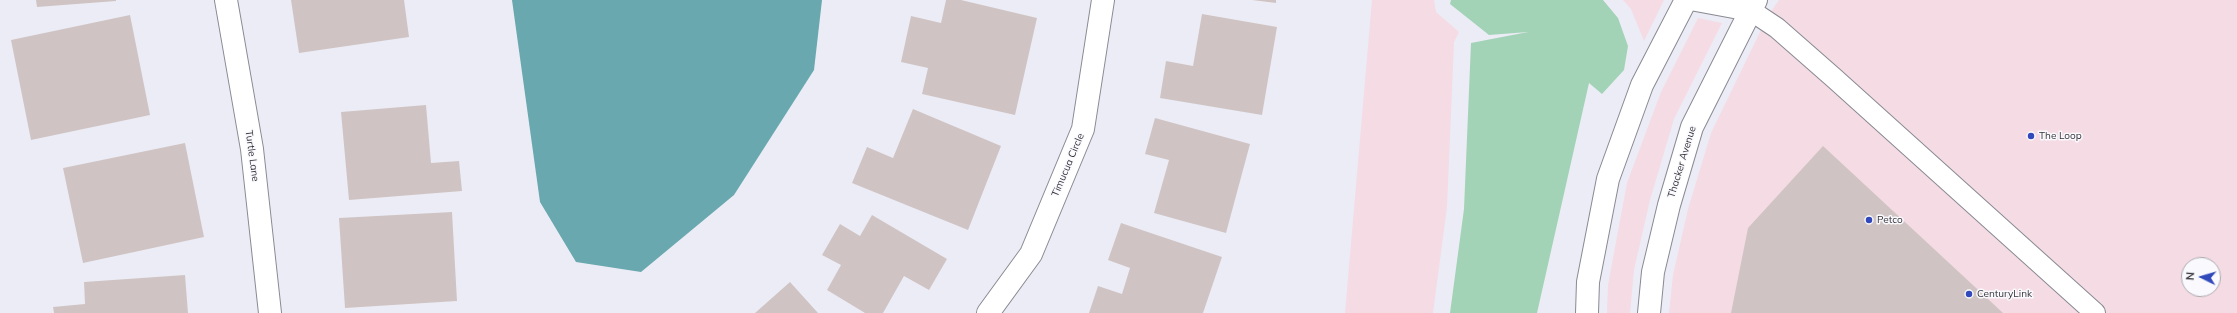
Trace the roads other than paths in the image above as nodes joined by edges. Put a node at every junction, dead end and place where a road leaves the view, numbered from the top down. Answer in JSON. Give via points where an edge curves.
{"nodes":[{"id":1,"x":226,"y":0,"type":"edge"},
{"id":2,"x":1103,"y":0,"type":"edge"},
{"id":3,"x":1686,"y":0,"type":"edge"},
{"id":4,"x":1696,"y":0,"type":"edge"},
{"id":5,"x":1753,"y":5,"type":"edge"},
{"id":6,"x":270,"y":313,"type":"edge"},
{"id":7,"x":988,"y":313,"type":"edge"},
{"id":8,"x":1587,"y":313,"type":"edge"},
{"id":9,"x":1649,"y":313,"type":"edge"},
{"id":10,"x":2095,"y":313,"type":"edge"}],
"edges":[{"from":1,"to":6,"type":"street","name":"Turtle Lane","via":[[252,149]]},
{"from":2,"to":7,"type":"street","name":"Timucua Circle","via":[[1083,129],[1031,254]]},
{"from":3,"to":8,"type":"street","via":[[1642,85],[1608,178],[1588,282]]},
{"from":4,"to":5,"type":"street"},
{"from":5,"to":9,"type":"street","name":"Thacker Avenue","via":[[1692,127],[1665,220],[1653,272]]},
{"from":5,"to":10,"type":"lane"}]}
